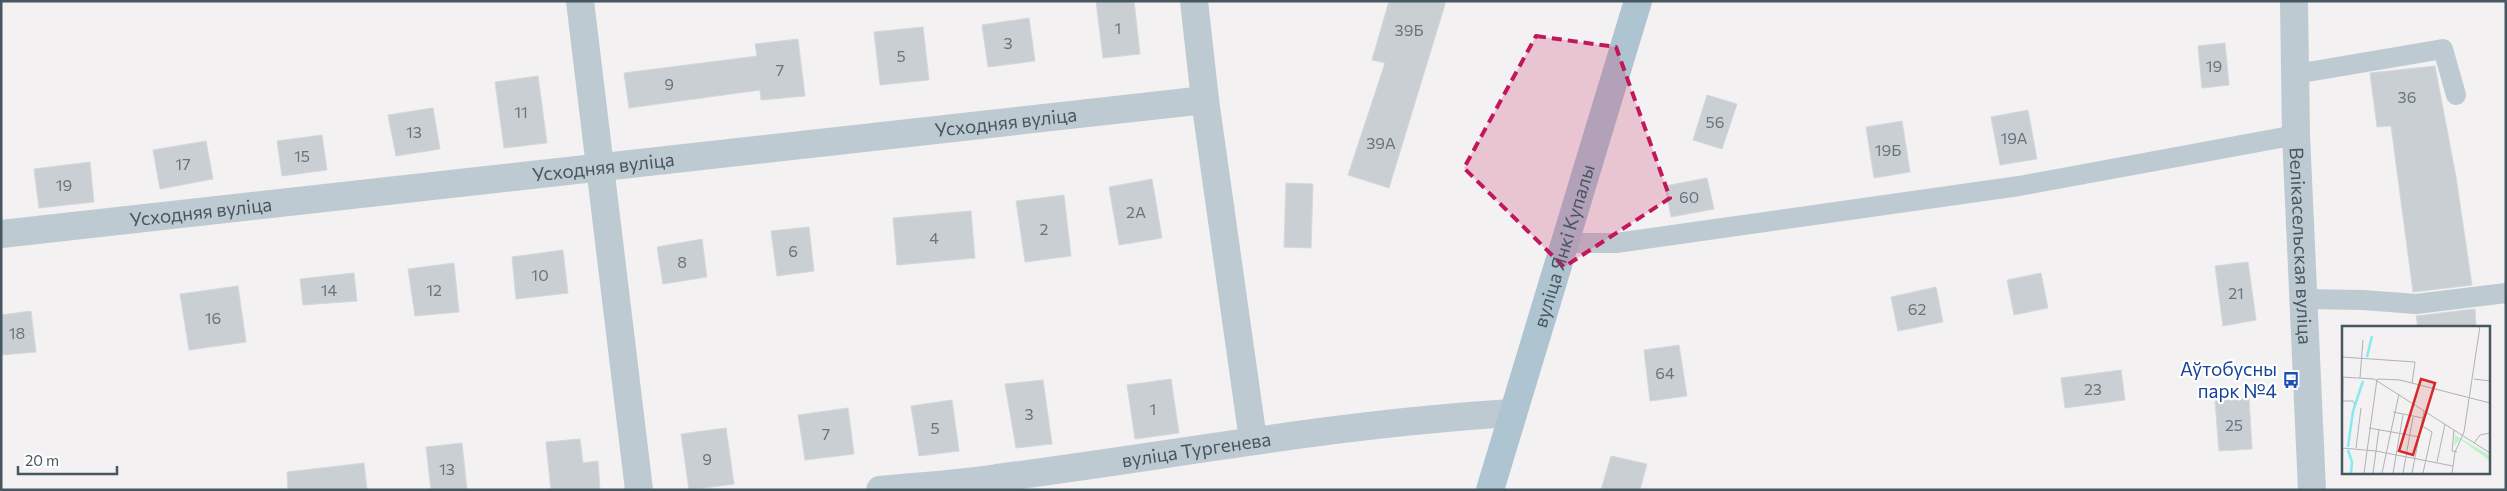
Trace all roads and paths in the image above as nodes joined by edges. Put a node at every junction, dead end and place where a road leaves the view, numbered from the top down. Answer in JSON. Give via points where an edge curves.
{"nodes":[{"id":1,"x":580,"y":1,"type":"edge"},
{"id":2,"x":1194,"y":1,"type":"edge"},
{"id":3,"x":1638,"y":1,"type":"edge"},
{"id":4,"x":2294,"y":1,"type":"edge"},
{"id":5,"x":2296,"y":74,"type":"junction"},
{"id":6,"x":2456,"y":95,"type":"dead end"},
{"id":7,"x":1205,"y":100,"type":"junction"},
{"id":8,"x":2296,"y":135,"type":"junction"},
{"id":9,"x":601,"y":167,"type":"junction"},
{"id":10,"x":1,"y":234,"type":"edge"},
{"id":11,"x":1564,"y":243,"type":"junction"},
{"id":12,"x":2506,"y":293,"type":"edge"},
{"id":13,"x":2303,"y":299,"type":"junction"},
{"id":14,"x":1513,"y":413,"type":"junction"},
{"id":15,"x":1253,"y":440,"type":"junction"},
{"id":16,"x":994,"y":484,"type":"edge"},
{"id":17,"x":639,"y":490,"type":"edge"},
{"id":18,"x":880,"y":490,"type":"edge"},
{"id":19,"x":1490,"y":490,"type":"edge"},
{"id":20,"x":2312,"y":490,"type":"edge"}],
"edges":[{"from":1,"to":9,"type":"street"},
{"from":2,"to":7,"type":"street"},
{"from":3,"to":11,"type":"main road","name":"вуліца Янкі Купалы"},
{"from":4,"to":5,"type":"street","name":"Велікасельская вуліца"},
{"from":5,"to":6,"type":"lane","via":[[2443,49]]},
{"from":5,"to":8,"type":"street","name":"Велікасельская вуліца"},
{"from":7,"to":9,"type":"street","name":"Усходняя вуліца"},
{"from":7,"to":15,"type":"street"},
{"from":8,"to":11,"type":"lane","via":[[2019,186],[1616,243]]},
{"from":8,"to":13,"type":"street","name":"Велікасельская вуліца"},
{"from":9,"to":10,"type":"street","name":"Усходняя вуліца"},
{"from":9,"to":17,"type":"street"},
{"from":11,"to":14,"type":"main road","name":"вуліца Янкі Купалы"},
{"from":12,"to":13,"type":"lane","via":[[2416,304]]},
{"from":13,"to":20,"type":"street","name":"Велікасельская вуліца"},
{"from":14,"to":15,"type":"street","name":"вуліца Тургенева","via":[[1452,416]]},
{"from":14,"to":19,"type":"main road","name":"вуліца Янкі Купалы"},
{"from":15,"to":16,"type":"street","name":"вуліца Тургенева"},
{"from":16,"to":18,"type":"street","name":"вуліца Тургенева"}]}
